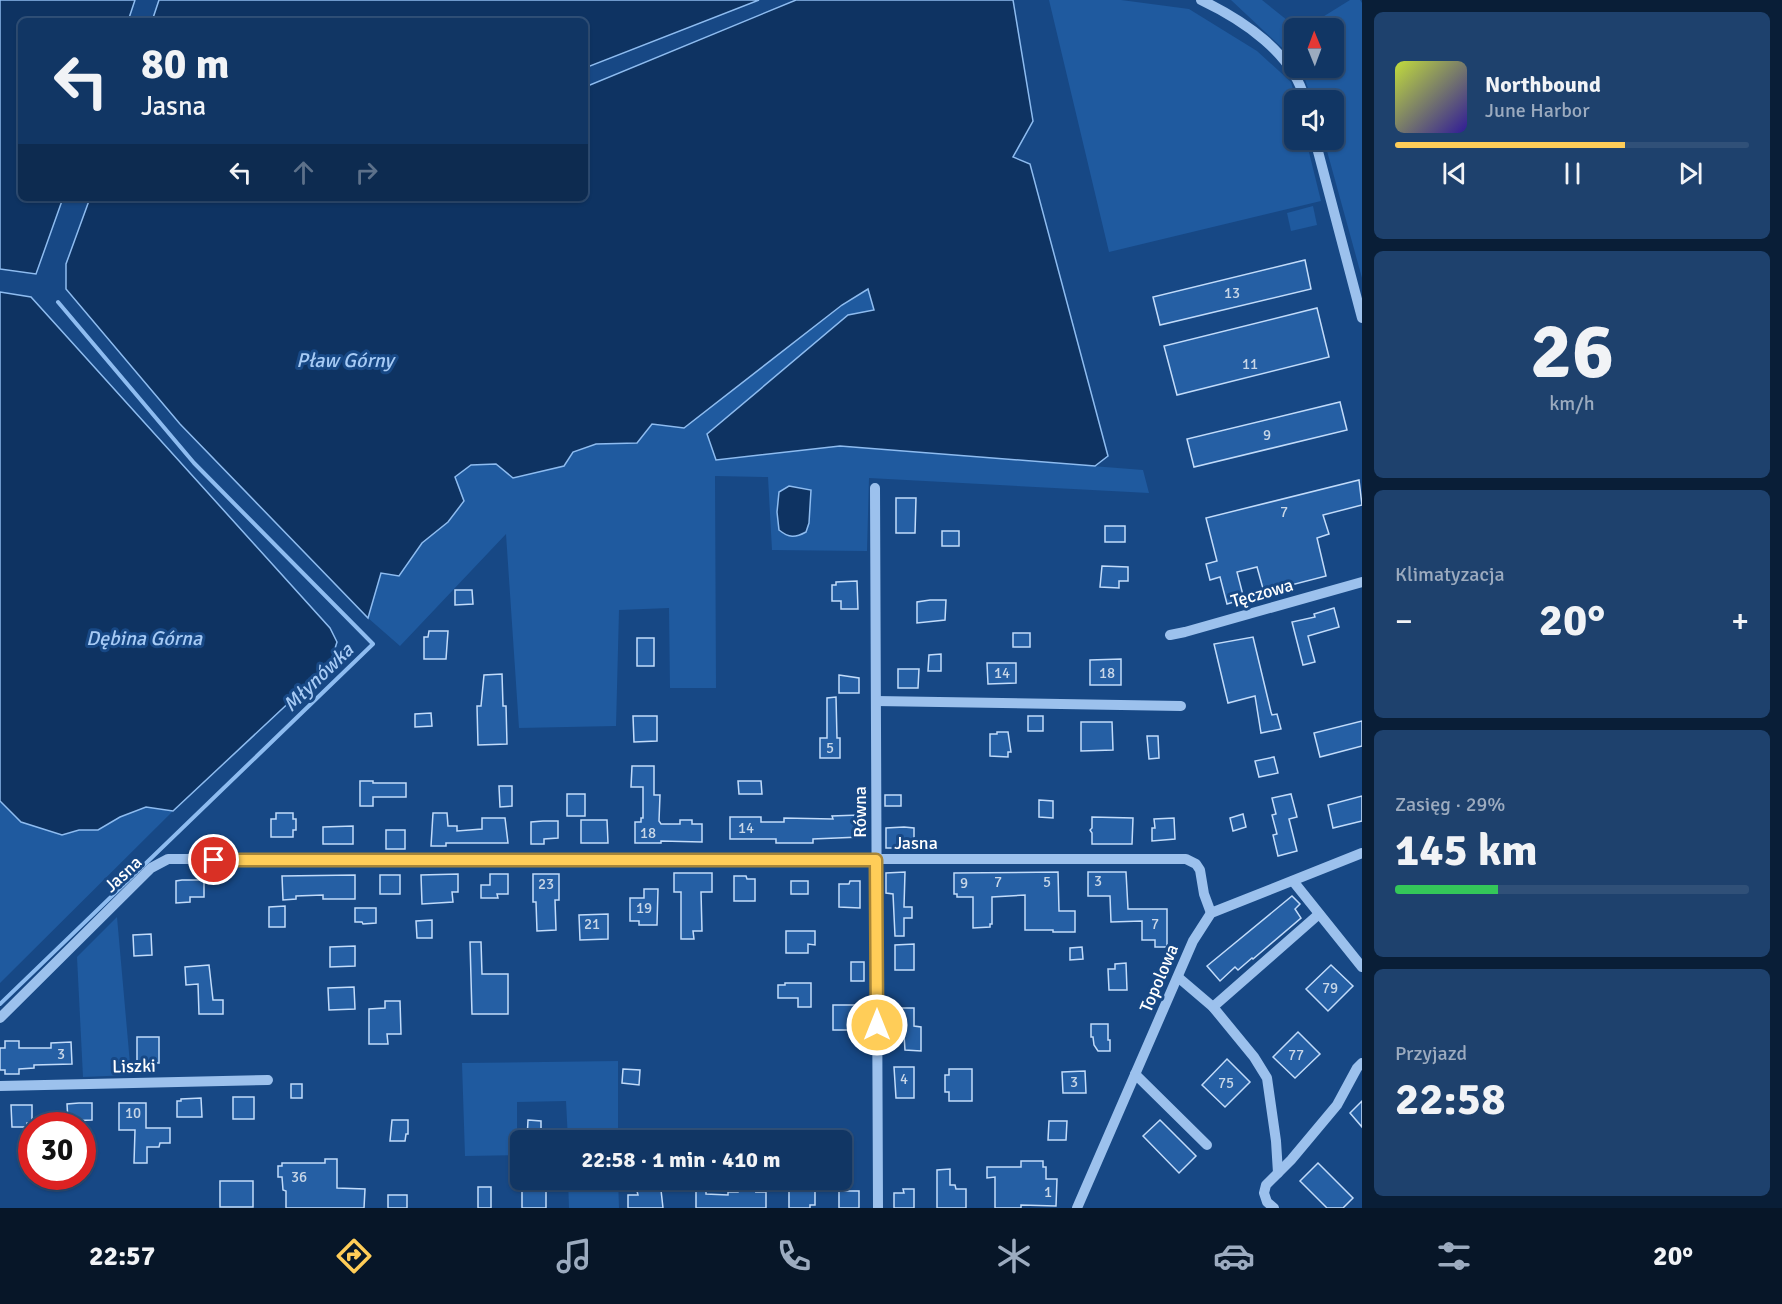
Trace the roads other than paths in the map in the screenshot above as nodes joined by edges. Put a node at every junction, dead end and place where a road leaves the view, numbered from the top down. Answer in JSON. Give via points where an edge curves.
{"nodes":[{"id":1,"x":1201,"y":0,"type":"edge"},
{"id":2,"x":1302,"y":90,"type":"edge"},
{"id":3,"x":1318,"y":150,"type":"edge"},
{"id":4,"x":1362,"y":318,"type":"edge"},
{"id":5,"x":875,"y":488,"type":"dead end"},
{"id":6,"x":1362,"y":582,"type":"edge"},
{"id":7,"x":1170,"y":634,"type":"dead end"},
{"id":8,"x":876,"y":701,"type":"junction"},
{"id":9,"x":1181,"y":706,"type":"dead end"},
{"id":10,"x":1362,"y":853,"type":"edge"},
{"id":11,"x":876,"y":860,"type":"junction"},
{"id":12,"x":1293,"y":881,"type":"junction"},
{"id":13,"x":1211,"y":913,"type":"junction"},
{"id":14,"x":1319,"y":914,"type":"junction"},
{"id":15,"x":1362,"y":968,"type":"edge"},
{"id":16,"x":1179,"y":978,"type":"junction"},
{"id":17,"x":1213,"y":1006,"type":"junction"},
{"id":18,"x":0,"y":1018,"type":"edge"},
{"id":19,"x":1362,"y":1063,"type":"edge"},
{"id":20,"x":1135,"y":1074,"type":"junction"},
{"id":21,"x":268,"y":1080,"type":"dead end"},
{"id":22,"x":1357,"y":1080,"type":"edge"},
{"id":23,"x":0,"y":1086,"type":"edge"},
{"id":24,"x":1207,"y":1146,"type":"dead end"},
{"id":25,"x":1278,"y":1173,"type":"junction"},
{"id":26,"x":878,"y":1208,"type":"edge"},
{"id":27,"x":1077,"y":1208,"type":"edge"},
{"id":28,"x":1274,"y":1208,"type":"edge"}],
"edges":[{"from":1,"to":2,"type":"street","via":[[1245,25],[1281,56]]},
{"from":3,"to":4,"type":"street"},
{"from":5,"to":8,"type":"street","name":"Równa"},
{"from":6,"to":7,"type":"street","name":"Tęczowa"},
{"from":8,"to":9,"type":"street"},
{"from":8,"to":11,"type":"street","name":"Równa"},
{"from":10,"to":12,"type":"street"},
{"from":11,"to":13,"type":"street","name":"Jasna","via":[[1186,860],[1200,870]]},
{"from":11,"to":18,"type":"street","name":"Jasna","via":[[168,859],[151,868]]},
{"from":11,"to":26,"type":"street","name":"Równa"},
{"from":12,"to":13,"type":"street"},
{"from":12,"to":14,"type":"street"},
{"from":13,"to":16,"type":"street","name":"Topolowa","via":[[1193,941]]},
{"from":14,"to":15,"type":"street"},
{"from":14,"to":17,"type":"street"},
{"from":16,"to":17,"type":"street"},
{"from":16,"to":20,"type":"street","name":"Topolowa"},
{"from":17,"to":25,"type":"street","via":[[1267,1078]]},
{"from":19,"to":22,"type":"street"},
{"from":20,"to":24,"type":"street"},
{"from":20,"to":27,"type":"street","name":"Topolowa"},
{"from":21,"to":23,"type":"street","name":"Liszki"},
{"from":22,"to":25,"type":"street"},
{"from":25,"to":28,"type":"street","via":[[1264,1193]]}]}
